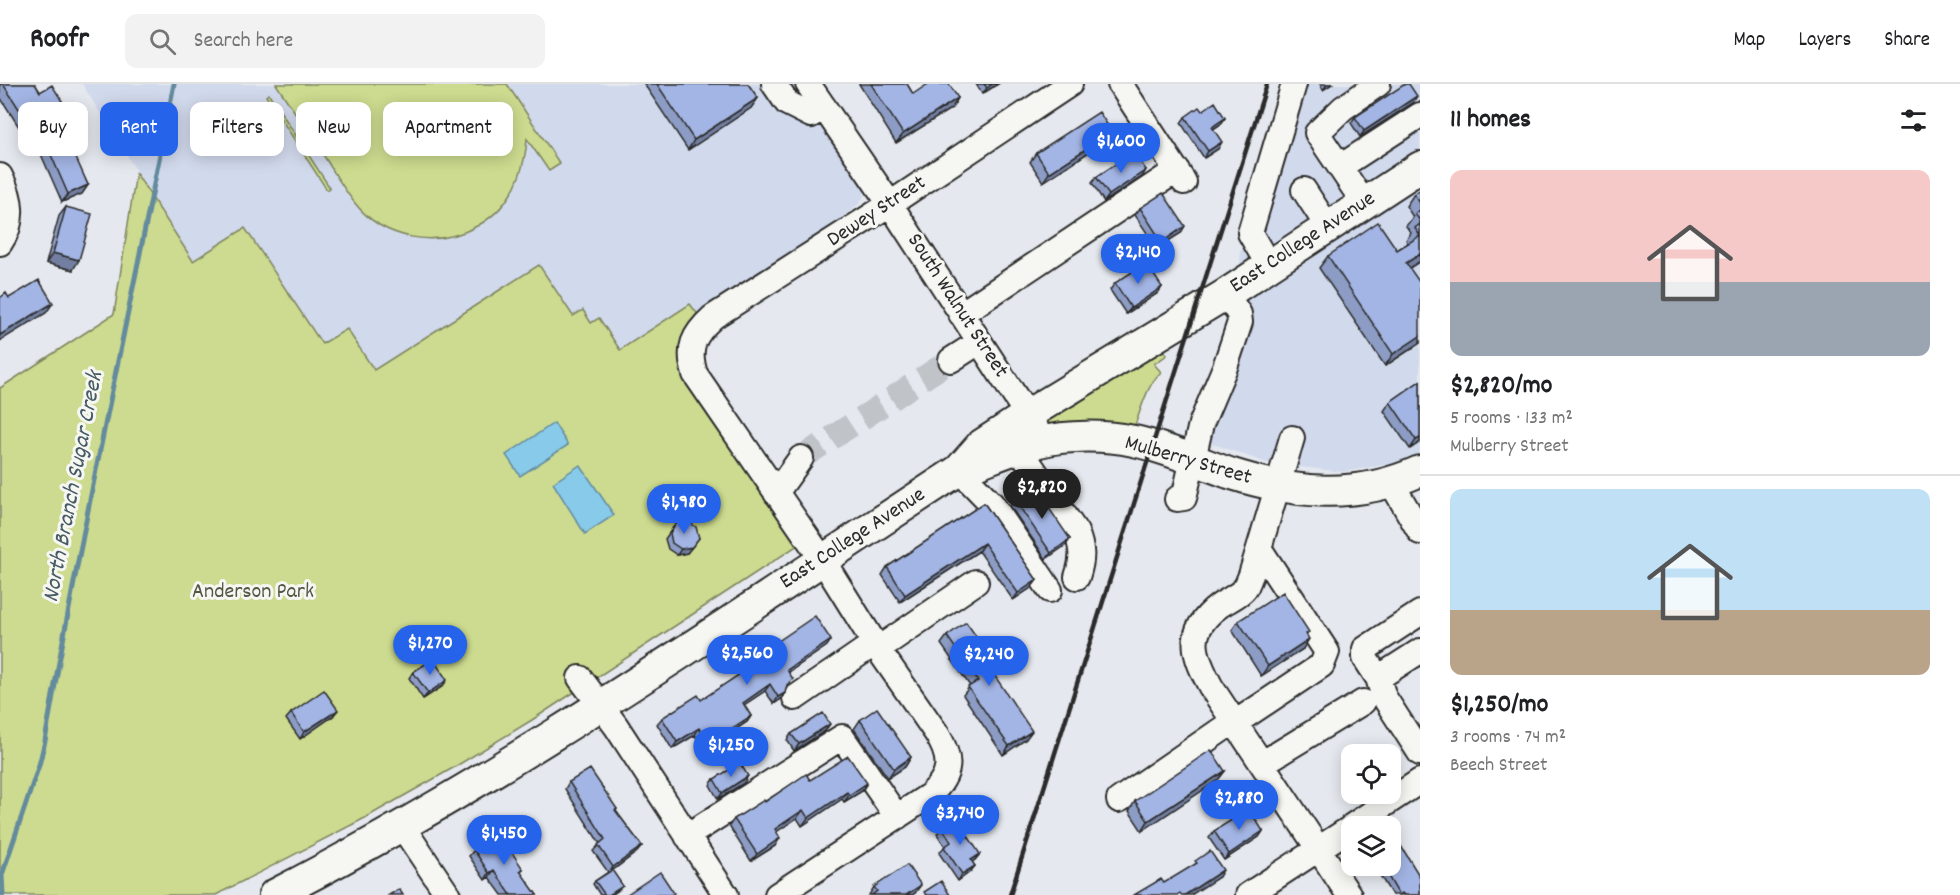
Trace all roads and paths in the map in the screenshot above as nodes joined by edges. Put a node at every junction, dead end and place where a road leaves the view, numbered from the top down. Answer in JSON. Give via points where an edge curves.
{"nodes":[{"id":1,"x":774,"y":84,"type":"edge"},
{"id":2,"x":808,"y":84,"type":"edge"},
{"id":3,"x":1071,"y":84,"type":"edge"},
{"id":4,"x":1120,"y":84,"type":"edge"},
{"id":5,"x":1294,"y":84,"type":"edge"},
{"id":6,"x":1378,"y":84,"type":"edge"},
{"id":7,"x":824,"y":107,"type":"junction"},
{"id":8,"x":1420,"y":115,"type":"edge"},
{"id":9,"x":1420,"y":166,"type":"edge"},
{"id":10,"x":1340,"y":167,"type":"junction"},
{"id":11,"x":0,"y":177,"type":"edge"},
{"id":12,"x":1304,"y":190,"type":"dead end"},
{"id":13,"x":1364,"y":203,"type":"junction"},
{"id":14,"x":890,"y":204,"type":"junction"},
{"id":15,"x":1328,"y":227,"type":"junction"},
{"id":16,"x":5,"y":232,"type":"edge"},
{"id":17,"x":1269,"y":266,"type":"junction"},
{"id":18,"x":1226,"y":294,"type":"junction"},
{"id":19,"x":961,"y":314,"type":"junction"},
{"id":20,"x":979,"y":342,"type":"junction"},
{"id":21,"x":951,"y":360,"type":"tunnel mouth"},
{"id":22,"x":1027,"y":415,"type":"junction"},
{"id":23,"x":1292,"y":438,"type":"dead end"},
{"id":24,"x":1030,"y":445,"type":"junction"},
{"id":25,"x":801,"y":458,"type":"tunnel mouth"},
{"id":26,"x":1193,"y":460,"type":"junction"},
{"id":27,"x":959,"y":470,"type":"junction"},
{"id":28,"x":1420,"y":471,"type":"edge"},
{"id":29,"x":1388,"y":483,"type":"junction"},
{"id":30,"x":1277,"y":487,"type":"junction"},
{"id":31,"x":776,"y":493,"type":"junction"},
{"id":32,"x":1177,"y":499,"type":"dead end"},
{"id":33,"x":1420,"y":532,"type":"edge"},
{"id":34,"x":1259,"y":548,"type":"junction"},
{"id":35,"x":822,"y":559,"type":"junction"},
{"id":36,"x":1077,"y":576,"type":"dead end"},
{"id":37,"x":976,"y":582,"type":"dead end"},
{"id":38,"x":1050,"y":590,"type":"dead end"},
{"id":39,"x":1420,"y":613,"type":"edge"},
{"id":40,"x":876,"y":646,"type":"junction"},
{"id":41,"x":1420,"y":651,"type":"edge"},
{"id":42,"x":580,"y":678,"type":"dead end"},
{"id":43,"x":1378,"y":678,"type":"junction"},
{"id":44,"x":795,"y":698,"type":"dead end"},
{"id":45,"x":1363,"y":702,"type":"dead end"},
{"id":46,"x":602,"y":705,"type":"junction"},
{"id":47,"x":1235,"y":722,"type":"junction"},
{"id":48,"x":1420,"y":753,"type":"edge"},
{"id":49,"x":1263,"y":763,"type":"junction"},
{"id":50,"x":1420,"y":781,"type":"edge"},
{"id":51,"x":1119,"y":800,"type":"dead end"},
{"id":52,"x":1368,"y":816,"type":"edge"},
{"id":53,"x":897,"y":817,"type":"junction"},
{"id":54,"x":402,"y":826,"type":"junction"},
{"id":55,"x":1341,"y":834,"type":"edge"},
{"id":56,"x":687,"y":836,"type":"junction"},
{"id":57,"x":1318,"y":848,"type":"junction"},
{"id":58,"x":274,"y":895,"type":"edge"},
{"id":59,"x":448,"y":895,"type":"edge"},
{"id":60,"x":726,"y":895,"type":"edge"},
{"id":61,"x":777,"y":895,"type":"edge"},
{"id":62,"x":1248,"y":895,"type":"edge"},
{"id":63,"x":1349,"y":895,"type":"edge"}],
"edges":[{"from":1,"to":7,"type":"street","via":[[787,103],[811,115]]},
{"from":2,"to":7,"type":"street","name":"South Walnut Street"},
{"from":3,"to":14,"type":"street","name":"Dewey Street"},
{"from":4,"to":19,"type":"street","via":[[1180,176]]},
{"from":5,"to":17,"type":"street","via":[[1250,233]]},
{"from":6,"to":10,"type":"street","via":[[1343,108],[1317,133]]},
{"from":7,"to":14,"type":"street","name":"South Walnut Street"},
{"from":8,"to":10,"type":"street"},
{"from":9,"to":13,"type":"main road","name":"East College Avenue"},
{"from":10,"to":13,"type":"street"},
{"from":11,"to":16,"type":"street","via":[[10,201]]},
{"from":12,"to":15,"type":"street"},
{"from":13,"to":15,"type":"main road","name":"East College Avenue"},
{"from":14,"to":19,"type":"street","name":"South Walnut Street"},
{"from":14,"to":31,"type":"street","name":"Dewey Street","via":[[713,317],[695,336],[691,362],[695,374]]},
{"from":15,"to":17,"type":"main road","name":"East College Avenue"},
{"from":17,"to":18,"type":"main road","name":"East College Avenue"},
{"from":18,"to":22,"type":"main road","name":"East College Avenue"},
{"from":18,"to":26,"type":"street","via":[[1240,322],[1201,424]]},
{"from":19,"to":20,"type":"street","name":"South Walnut Street"},
{"from":20,"to":21,"type":"street"},
{"from":20,"to":22,"type":"street","name":"South Walnut Street"},
{"from":22,"to":24,"type":"street","name":"South Walnut Street","via":[[1037,429]]},
{"from":22,"to":27,"type":"main road","name":"East College Avenue","via":[[981,445]]},
{"from":23,"to":30,"type":"street"},
{"from":24,"to":26,"type":"main road","name":"Mulberry Street","via":[[1101,438],[1133,441]]},
{"from":24,"to":27,"type":"main road","name":"Mulberry Street"},
{"from":24,"to":36,"type":"street","name":"South Walnut Street","via":[[1082,546]]},
{"from":25,"to":31,"type":"street"},
{"from":26,"to":30,"type":"main road","name":"Mulberry Street"},
{"from":26,"to":32,"type":"street","via":[[1184,498]]},
{"from":27,"to":35,"type":"main road","name":"East College Avenue"},
{"from":27,"to":38,"type":"street","via":[[992,504]]},
{"from":28,"to":29,"type":"main road","name":"Mulberry Street"},
{"from":29,"to":30,"type":"main road","name":"Mulberry Street","via":[[1327,491]]},
{"from":29,"to":33,"type":"street"},
{"from":30,"to":34,"type":"street"},
{"from":31,"to":35,"type":"street"},
{"from":34,"to":47,"type":"street","via":[[1245,588],[1206,616],[1195,639],[1201,667]]},
{"from":34,"to":47,"type":"street","via":[[1327,652],[1322,665]]},
{"from":35,"to":40,"type":"street"},
{"from":35,"to":46,"type":"main road","name":"East College Avenue"},
{"from":37,"to":40,"type":"street"},
{"from":39,"to":43,"type":"street","via":[[1365,649],[1365,658]]},
{"from":40,"to":44,"type":"street"},
{"from":40,"to":53,"type":"street","via":[[944,745],[947,756],[948,769],[939,787]]},
{"from":41,"to":43,"type":"street"},
{"from":42,"to":46,"type":"street"},
{"from":43,"to":48,"type":"street","via":[[1384,696]]},
{"from":45,"to":49,"type":"street"},
{"from":46,"to":54,"type":"main road","name":"East College Avenue"},
{"from":46,"to":56,"type":"street"},
{"from":47,"to":49,"type":"street"},
{"from":47,"to":51,"type":"street"},
{"from":49,"to":57,"type":"street"},
{"from":50,"to":52,"type":"street"},
{"from":53,"to":56,"type":"street","via":[[842,737]]},
{"from":53,"to":61,"type":"street"},
{"from":54,"to":58,"type":"main road","name":"East College Avenue"},
{"from":54,"to":59,"type":"street"},
{"from":55,"to":57,"type":"street"},
{"from":56,"to":60,"type":"street"},
{"from":57,"to":62,"type":"street"},
{"from":57,"to":63,"type":"street"}]}
